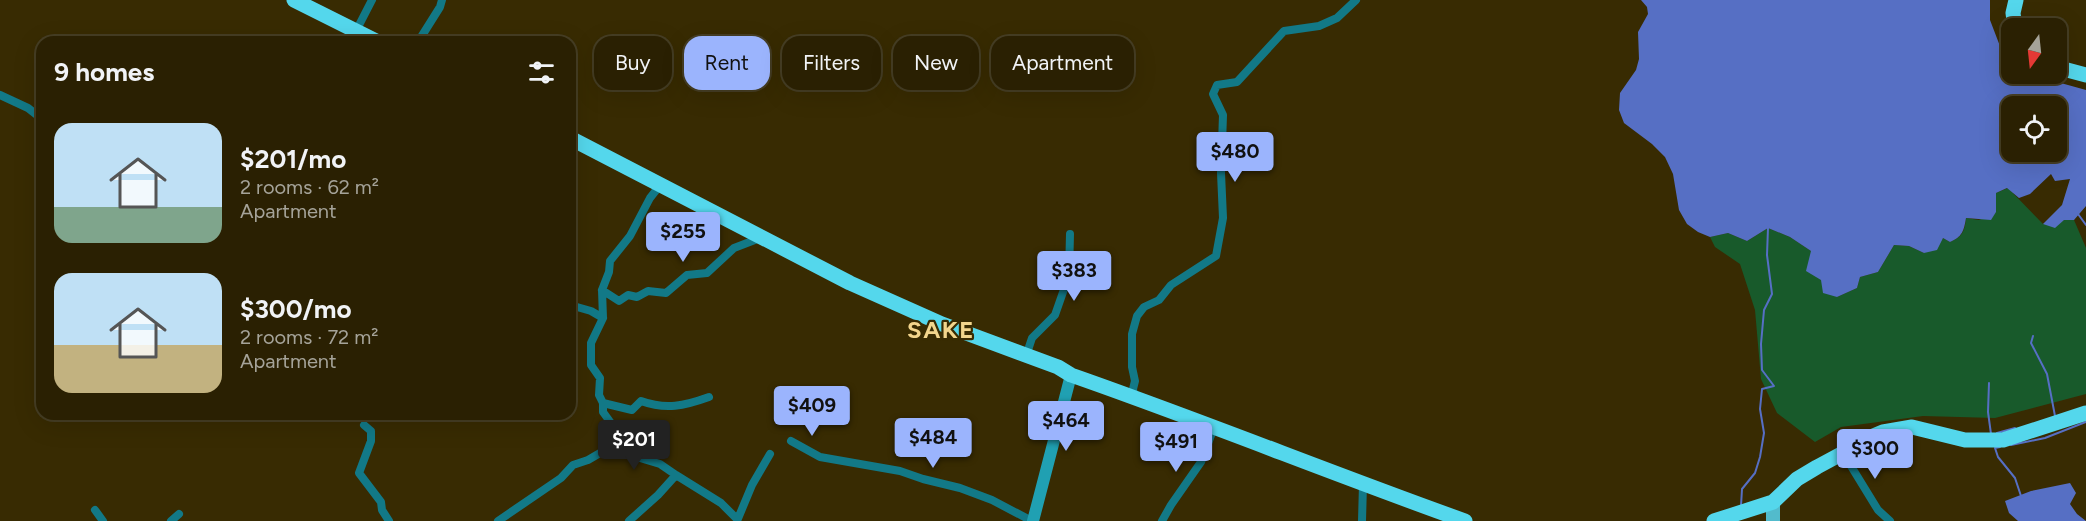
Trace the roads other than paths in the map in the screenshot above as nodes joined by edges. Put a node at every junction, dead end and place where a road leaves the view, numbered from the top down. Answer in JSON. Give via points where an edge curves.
{"nodes":[{"id":1,"x":294,"y":0,"type":"edge"},
{"id":2,"x":372,"y":0,"type":"edge"},
{"id":3,"x":441,"y":0,"type":"edge"},
{"id":4,"x":1356,"y":0,"type":"edge"},
{"id":5,"x":2016,"y":0,"type":"edge"},
{"id":6,"x":2014,"y":18,"type":"edge"},
{"id":7,"x":356,"y":31,"type":"junction"},
{"id":8,"x":366,"y":36,"type":"edge"},
{"id":9,"x":422,"y":36,"type":"edge"},
{"id":10,"x":2067,"y":70,"type":"edge"},
{"id":11,"x":2086,"y":75,"type":"edge"},
{"id":12,"x":0,"y":95,"type":"edge"},
{"id":13,"x":36,"y":114,"type":"edge"},
{"id":14,"x":576,"y":141,"type":"edge"},
{"id":15,"x":661,"y":184,"type":"junction"},
{"id":16,"x":1070,"y":234,"type":"dead end"},
{"id":17,"x":760,"y":238,"type":"junction"},
{"id":18,"x":602,"y":290,"type":"junction"},
{"id":19,"x":576,"y":307,"type":"edge"},
{"id":20,"x":603,"y":318,"type":"junction"},
{"id":21,"x":1026,"y":356,"type":"junction"},
{"id":22,"x":1071,"y":375,"type":"junction"},
{"id":23,"x":709,"y":397,"type":"dead end"},
{"id":24,"x":1134,"y":397,"type":"junction"},
{"id":25,"x":603,"y":403,"type":"junction"},
{"id":26,"x":2086,"y":413,"type":"edge"},
{"id":27,"x":364,"y":425,"type":"dead end"},
{"id":28,"x":1211,"y":425,"type":"junction"},
{"id":29,"x":619,"y":434,"type":"junction"},
{"id":30,"x":791,"y":441,"type":"dead end"},
{"id":31,"x":1843,"y":453,"type":"junction"},
{"id":32,"x":770,"y":454,"type":"dead end"},
{"id":33,"x":676,"y":475,"type":"junction"},
{"id":34,"x":1363,"y":484,"type":"junction"},
{"id":35,"x":1773,"y":502,"type":"junction"},
{"id":36,"x":95,"y":510,"type":"dead end"},
{"id":37,"x":180,"y":514,"type":"dead end"},
{"id":38,"x":737,"y":520,"type":"edge"},
{"id":39,"x":103,"y":521,"type":"edge"},
{"id":40,"x":171,"y":521,"type":"edge"},
{"id":41,"x":388,"y":521,"type":"edge"},
{"id":42,"x":498,"y":521,"type":"edge"},
{"id":43,"x":629,"y":521,"type":"edge"},
{"id":44,"x":1032,"y":521,"type":"edge"},
{"id":45,"x":1162,"y":521,"type":"edge"},
{"id":46,"x":1362,"y":521,"type":"edge"},
{"id":47,"x":1465,"y":521,"type":"edge"},
{"id":48,"x":1714,"y":521,"type":"edge"},
{"id":49,"x":1773,"y":521,"type":"edge"},
{"id":50,"x":1890,"y":521,"type":"edge"}],
"edges":[{"from":1,"to":7,"type":"highway"},
{"from":2,"to":7,"type":"street"},
{"from":3,"to":9,"type":"street"},
{"from":4,"to":24,"type":"street","via":[[1337,18],[1318,26],[1284,31],[1237,82],[1217,85],[1214,90],[1223,115],[1223,218],[1216,256],[1170,285],[1159,300],[1144,307],[1137,316],[1132,334]]},
{"from":5,"to":6,"type":"highway"},
{"from":7,"to":8,"type":"highway"},
{"from":10,"to":11,"type":"highway"},
{"from":12,"to":13,"type":"street"},
{"from":14,"to":15,"type":"highway"},
{"from":15,"to":17,"type":"highway"},
{"from":15,"to":18,"type":"street","via":[[610,261]]},
{"from":16,"to":21,"type":"street","via":[[1069,275],[1055,315],[1032,338]]},
{"from":17,"to":18,"type":"street","via":[[734,248],[706,273],[687,275],[666,293],[648,291],[637,297],[628,295],[619,302]]},
{"from":17,"to":21,"type":"highway","via":[[922,315]]},
{"from":18,"to":20,"type":"street"},
{"from":19,"to":20,"type":"street"},
{"from":20,"to":25,"type":"street","via":[[590,354],[591,365],[600,378],[599,395]]},
{"from":21,"to":22,"type":"highway"},
{"from":22,"to":24,"type":"highway"},
{"from":22,"to":44,"type":"main road"},
{"from":23,"to":25,"type":"street","via":[[688,405],[658,407],[641,401],[632,410]]},
{"from":24,"to":28,"type":"highway"},
{"from":25,"to":29,"type":"street","via":[[603,412]]},
{"from":26,"to":31,"type":"highway","via":[[2003,440],[1965,440],[1912,427],[1883,432]]},
{"from":27,"to":41,"type":"street","via":[[371,431],[371,441],[359,472],[381,502]]},
{"from":28,"to":34,"type":"highway"},
{"from":28,"to":45,"type":"street","via":[[1201,462]]},
{"from":29,"to":33,"type":"street","via":[[627,442],[630,455],[660,464]]},
{"from":29,"to":42,"type":"street","via":[[600,453],[573,465],[561,478]]},
{"from":30,"to":44,"type":"street","via":[[820,457],[889,468],[960,488]]},
{"from":31,"to":35,"type":"highway","via":[[1797,479]]},
{"from":31,"to":50,"type":"street","via":[[1878,510]]},
{"from":32,"to":38,"type":"street"},
{"from":33,"to":38,"type":"street","via":[[721,503]]},
{"from":33,"to":43,"type":"street"},
{"from":34,"to":46,"type":"street"},
{"from":34,"to":47,"type":"highway"},
{"from":35,"to":48,"type":"highway"},
{"from":35,"to":49,"type":"main road"},
{"from":36,"to":39,"type":"street"},
{"from":37,"to":40,"type":"street"}]}
